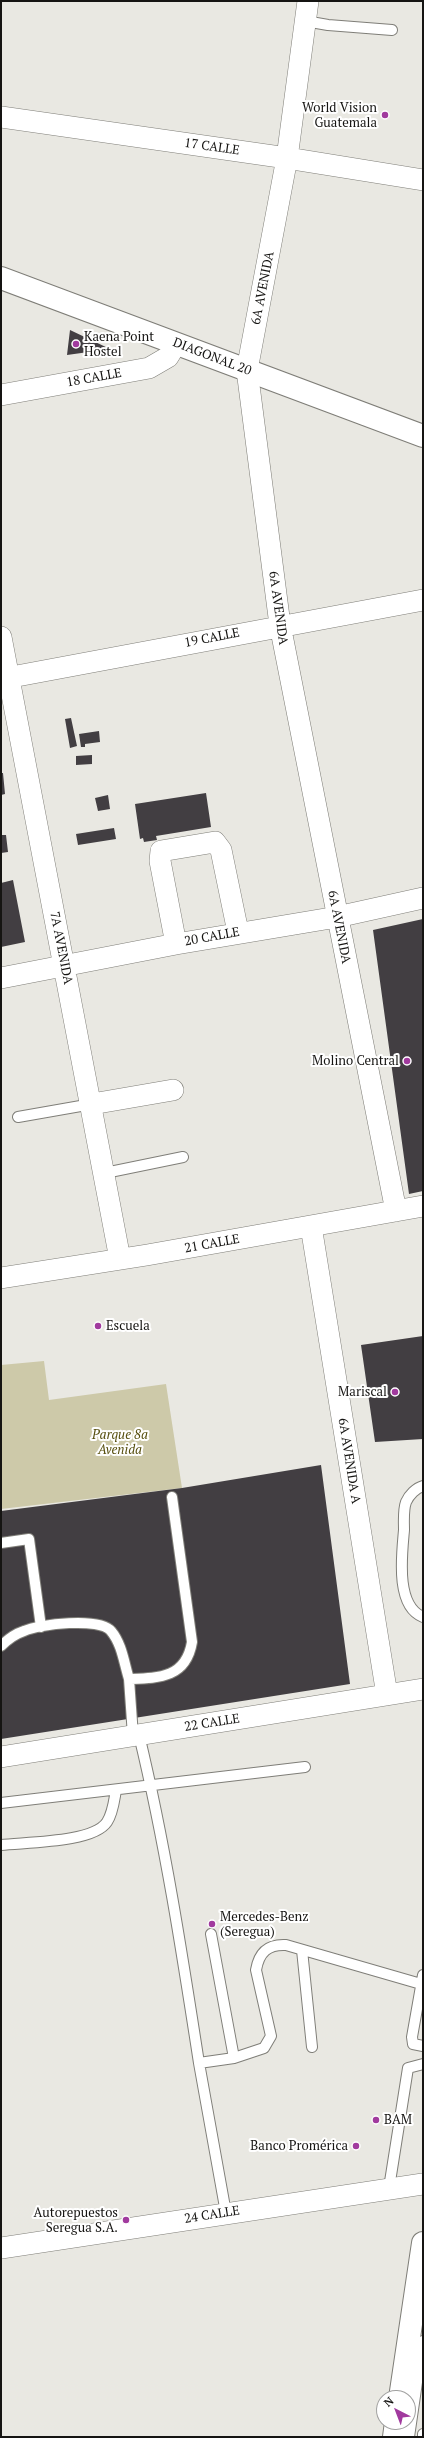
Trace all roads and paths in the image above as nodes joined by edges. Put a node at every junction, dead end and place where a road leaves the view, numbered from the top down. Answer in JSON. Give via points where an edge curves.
{"nodes":[{"id":1,"x":307,"y":11,"type":"edge"},
{"id":2,"x":392,"y":30,"type":"dead end"},
{"id":3,"x":1,"y":117,"type":"edge"},
{"id":4,"x":287,"y":158,"type":"junction"},
{"id":5,"x":423,"y":180,"type":"edge"},
{"id":6,"x":1,"y":278,"type":"edge"},
{"id":7,"x":176,"y":344,"type":"junction"},
{"id":8,"x":247,"y":370,"type":"junction"},
{"id":9,"x":1,"y":395,"type":"edge"},
{"id":10,"x":423,"y":436,"type":"edge"},
{"id":11,"x":423,"y":600,"type":"edge"},
{"id":12,"x":280,"y":625,"type":"junction"},
{"id":13,"x":1,"y":637,"type":"edge"},
{"id":14,"x":5,"y":679,"type":"edge"},
{"id":15,"x":423,"y":898,"type":"edge"},
{"id":16,"x":337,"y":917,"type":"junction"},
{"id":17,"x":238,"y":932,"type":"junction"},
{"id":18,"x":176,"y":944,"type":"junction"},
{"id":19,"x":65,"y":966,"type":"junction"},
{"id":20,"x":1,"y":978,"type":"edge"},
{"id":21,"x":173,"y":1090,"type":"dead end"},
{"id":22,"x":92,"y":1104,"type":"junction"},
{"id":23,"x":18,"y":1117,"type":"dead end"},
{"id":24,"x":183,"y":1157,"type":"dead end"},
{"id":25,"x":105,"y":1173,"type":"junction"},
{"id":26,"x":423,"y":1206,"type":"edge"},
{"id":27,"x":396,"y":1211,"type":"junction"},
{"id":28,"x":311,"y":1226,"type":"junction"},
{"id":29,"x":120,"y":1259,"type":"junction"},
{"id":30,"x":1,"y":1278,"type":"edge"},
{"id":31,"x":423,"y":1486,"type":"edge"},
{"id":32,"x":172,"y":1497,"type":"dead end"},
{"id":33,"x":1,"y":1543,"type":"edge"},
{"id":34,"x":423,"y":1617,"type":"edge"},
{"id":35,"x":41,"y":1627,"type":"junction"},
{"id":36,"x":1,"y":1646,"type":"edge"},
{"id":37,"x":129,"y":1679,"type":"junction"},
{"id":38,"x":423,"y":1689,"type":"edge"},
{"id":39,"x":387,"y":1695,"type":"junction"},
{"id":40,"x":136,"y":1735,"type":"junction"},
{"id":41,"x":1,"y":1758,"type":"edge"},
{"id":42,"x":305,"y":1768,"type":"dead end"},
{"id":43,"x":152,"y":1786,"type":"junction"},
{"id":44,"x":116,"y":1790,"type":"junction"},
{"id":45,"x":1,"y":1804,"type":"edge"},
{"id":46,"x":1,"y":1845,"type":"edge"},
{"id":47,"x":211,"y":1934,"type":"dead end"},
{"id":48,"x":302,"y":1950,"type":"junction"},
{"id":49,"x":422,"y":1979,"type":"edge"},
{"id":50,"x":423,"y":2046,"type":"edge"},
{"id":51,"x":312,"y":2048,"type":"dead end"},
{"id":52,"x":234,"y":2058,"type":"junction"},
{"id":53,"x":199,"y":2063,"type":"junction"},
{"id":54,"x":423,"y":2064,"type":"edge"},
{"id":55,"x":423,"y":2184,"type":"edge"},
{"id":56,"x":389,"y":2188,"type":"junction"},
{"id":57,"x":226,"y":2213,"type":"junction"},
{"id":58,"x":423,"y":2243,"type":"edge"},
{"id":59,"x":1,"y":2248,"type":"edge"},
{"id":60,"x":423,"y":2341,"type":"edge"},
{"id":61,"x":401,"y":2390,"type":"edge"},
{"id":62,"x":408,"y":2437,"type":"edge"}],
"edges":[{"from":1,"to":2,"type":"lane","via":[[328,25]]},
{"from":1,"to":4,"type":"street","name":"6A AVENIDA"},
{"from":3,"to":4,"type":"street","name":"17 CALLE"},
{"from":4,"to":5,"type":"street","name":"17 CALLE"},
{"from":4,"to":8,"type":"street","name":"6A AVENIDA"},
{"from":6,"to":7,"type":"main road","name":"DIAGONAL 20"},
{"from":7,"to":8,"type":"main road","name":"DIAGONAL 20"},
{"from":7,"to":9,"type":"street","name":"18 CALLE","via":[[168,357],[149,368]]},
{"from":8,"to":10,"type":"main road","name":"DIAGONAL 20"},
{"from":8,"to":12,"type":"street","name":"6A AVENIDA"},
{"from":11,"to":12,"type":"street","name":"19 CALLE"},
{"from":12,"to":14,"type":"street","name":"19 CALLE"},
{"from":12,"to":16,"type":"street","name":"6A AVENIDA"},
{"from":13,"to":14,"type":"street","name":"7A AVENIDA"},
{"from":14,"to":19,"type":"street","name":"7A AVENIDA"},
{"from":15,"to":16,"type":"street","name":"20 CALLE"},
{"from":16,"to":17,"type":"street","name":"20 CALLE"},
{"from":16,"to":27,"type":"street","name":"6A AVENIDA"},
{"from":17,"to":18,"type":"street","name":"20 CALLE"},
{"from":17,"to":18,"type":"street","via":[[221,850],[214,842],[161,852],[160,861]]},
{"from":18,"to":19,"type":"street","name":"20 CALLE"},
{"from":19,"to":20,"type":"street","name":"20 CALLE"},
{"from":19,"to":22,"type":"street","name":"7A AVENIDA"},
{"from":21,"to":22,"type":"street"},
{"from":22,"to":23,"type":"lane"},
{"from":22,"to":25,"type":"street","name":"7A AVENIDA"},
{"from":24,"to":25,"type":"lane"},
{"from":25,"to":29,"type":"street","name":"7A AVENIDA"},
{"from":26,"to":27,"type":"street","name":"21 CALLE"},
{"from":27,"to":28,"type":"street","name":"21 CALLE"},
{"from":28,"to":29,"type":"street","name":"21 CALLE"},
{"from":28,"to":39,"type":"street","name":"6A AVENIDA A"},
{"from":29,"to":30,"type":"street","name":"21 CALLE"},
{"from":31,"to":34,"type":"lane","via":[[417,1488],[406,1503],[400,1573],[408,1602],[415,1614]]},
{"from":32,"to":37,"type":"lane","via":[[192,1642],[190,1655],[172,1674]]},
{"from":33,"to":35,"type":"lane","via":[[29,1539]]},
{"from":35,"to":36,"type":"lane","via":[[25,1630]]},
{"from":35,"to":37,"type":"lane","via":[[54,1624],[90,1624],[110,1629],[119,1644]]},
{"from":37,"to":40,"type":"lane"},
{"from":38,"to":39,"type":"street","name":"22 CALLE"},
{"from":39,"to":40,"type":"street","name":"22 CALLE"},
{"from":40,"to":41,"type":"street","name":"22 CALLE"},
{"from":40,"to":43,"type":"lane"},
{"from":42,"to":43,"type":"lane"},
{"from":43,"to":44,"type":"lane"},
{"from":43,"to":53,"type":"lane"},
{"from":44,"to":45,"type":"lane"},
{"from":44,"to":46,"type":"lane","via":[[112,1812],[107,1822],[94,1833]]},
{"from":47,"to":52,"type":"lane"},
{"from":48,"to":49,"type":"lane"},
{"from":48,"to":51,"type":"lane"},
{"from":48,"to":52,"type":"lane","via":[[286,1945],[274,1945],[262,1951],[256,1970],[271,2036],[264,2048]]},
{"from":49,"to":50,"type":"lane","via":[[412,2037],[413,2044]]},
{"from":52,"to":53,"type":"lane"},
{"from":53,"to":57,"type":"lane"},
{"from":54,"to":56,"type":"lane","via":[[408,2068]]},
{"from":55,"to":56,"type":"street","name":"24 CALLE"},
{"from":56,"to":57,"type":"street","name":"24 CALLE"},
{"from":57,"to":59,"type":"street","name":"24 CALLE"},
{"from":58,"to":61,"type":"main road"},
{"from":60,"to":62,"type":"lane"}]}
